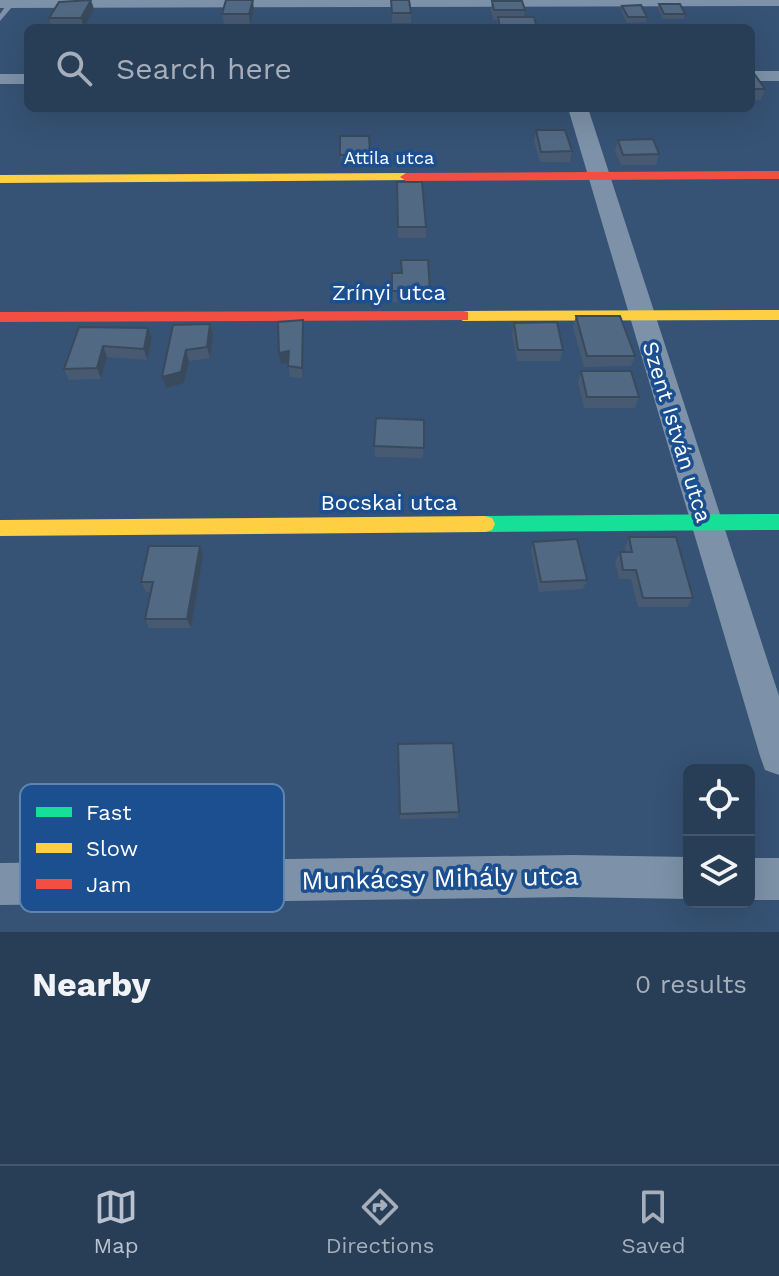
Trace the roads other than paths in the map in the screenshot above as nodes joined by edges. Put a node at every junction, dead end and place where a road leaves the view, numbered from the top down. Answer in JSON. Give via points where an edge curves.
{"nodes":[{"id":1,"x":779,"y":1,"type":"edge"},
{"id":2,"x":8,"y":2,"type":"edge"},
{"id":3,"x":546,"y":6,"type":"edge"},
{"id":4,"x":0,"y":19,"type":"edge"},
{"id":5,"x":755,"y":76,"type":"edge"},
{"id":6,"x":779,"y":76,"type":"edge"},
{"id":7,"x":0,"y":79,"type":"edge"},
{"id":8,"x":24,"y":79,"type":"edge"},
{"id":9,"x":579,"y":112,"type":"edge"},
{"id":10,"x":779,"y":175,"type":"edge"},
{"id":11,"x":598,"y":176,"type":"junction"},
{"id":12,"x":0,"y":179,"type":"edge"},
{"id":13,"x":641,"y":315,"type":"junction"},
{"id":14,"x":779,"y":315,"type":"edge"},
{"id":15,"x":0,"y":317,"type":"edge"},
{"id":16,"x":779,"y":522,"type":"edge"},
{"id":17,"x":705,"y":524,"type":"junction"},
{"id":18,"x":0,"y":528,"type":"edge"},
{"id":19,"x":779,"y":756,"type":"edge"},
{"id":20,"x":683,"y":878,"type":"edge"},
{"id":21,"x":755,"y":879,"type":"edge"},
{"id":22,"x":779,"y":879,"type":"edge"},
{"id":23,"x":284,"y":880,"type":"edge"},
{"id":24,"x":0,"y":884,"type":"edge"},
{"id":25,"x":20,"y":884,"type":"edge"}],
"edges":[{"from":1,"to":3,"type":"street"},
{"from":2,"to":3,"type":"street"},
{"from":2,"to":4,"type":"lane"},
{"from":5,"to":6,"type":"street"},
{"from":7,"to":8,"type":"street"},
{"from":9,"to":11,"type":"street","name":"Szent István utca"},
{"from":10,"to":11,"type":"street","name":"Attila utca"},
{"from":11,"to":12,"type":"street","name":"Attila utca"},
{"from":11,"to":13,"type":"street","name":"Szent István utca"},
{"from":13,"to":14,"type":"street","name":"Zrínyi utca"},
{"from":13,"to":15,"type":"street","name":"Zrínyi utca"},
{"from":13,"to":17,"type":"street","name":"Szent István utca"},
{"from":16,"to":17,"type":"street","name":"Bocskai utca"},
{"from":17,"to":18,"type":"street","name":"Bocskai utca"},
{"from":17,"to":19,"type":"street","name":"Szent István utca"},
{"from":20,"to":23,"type":"street","name":"Munkácsy Mihály utca"},
{"from":21,"to":22,"type":"street"},
{"from":24,"to":25,"type":"street","name":"Munkácsy Mihály utca"}]}
